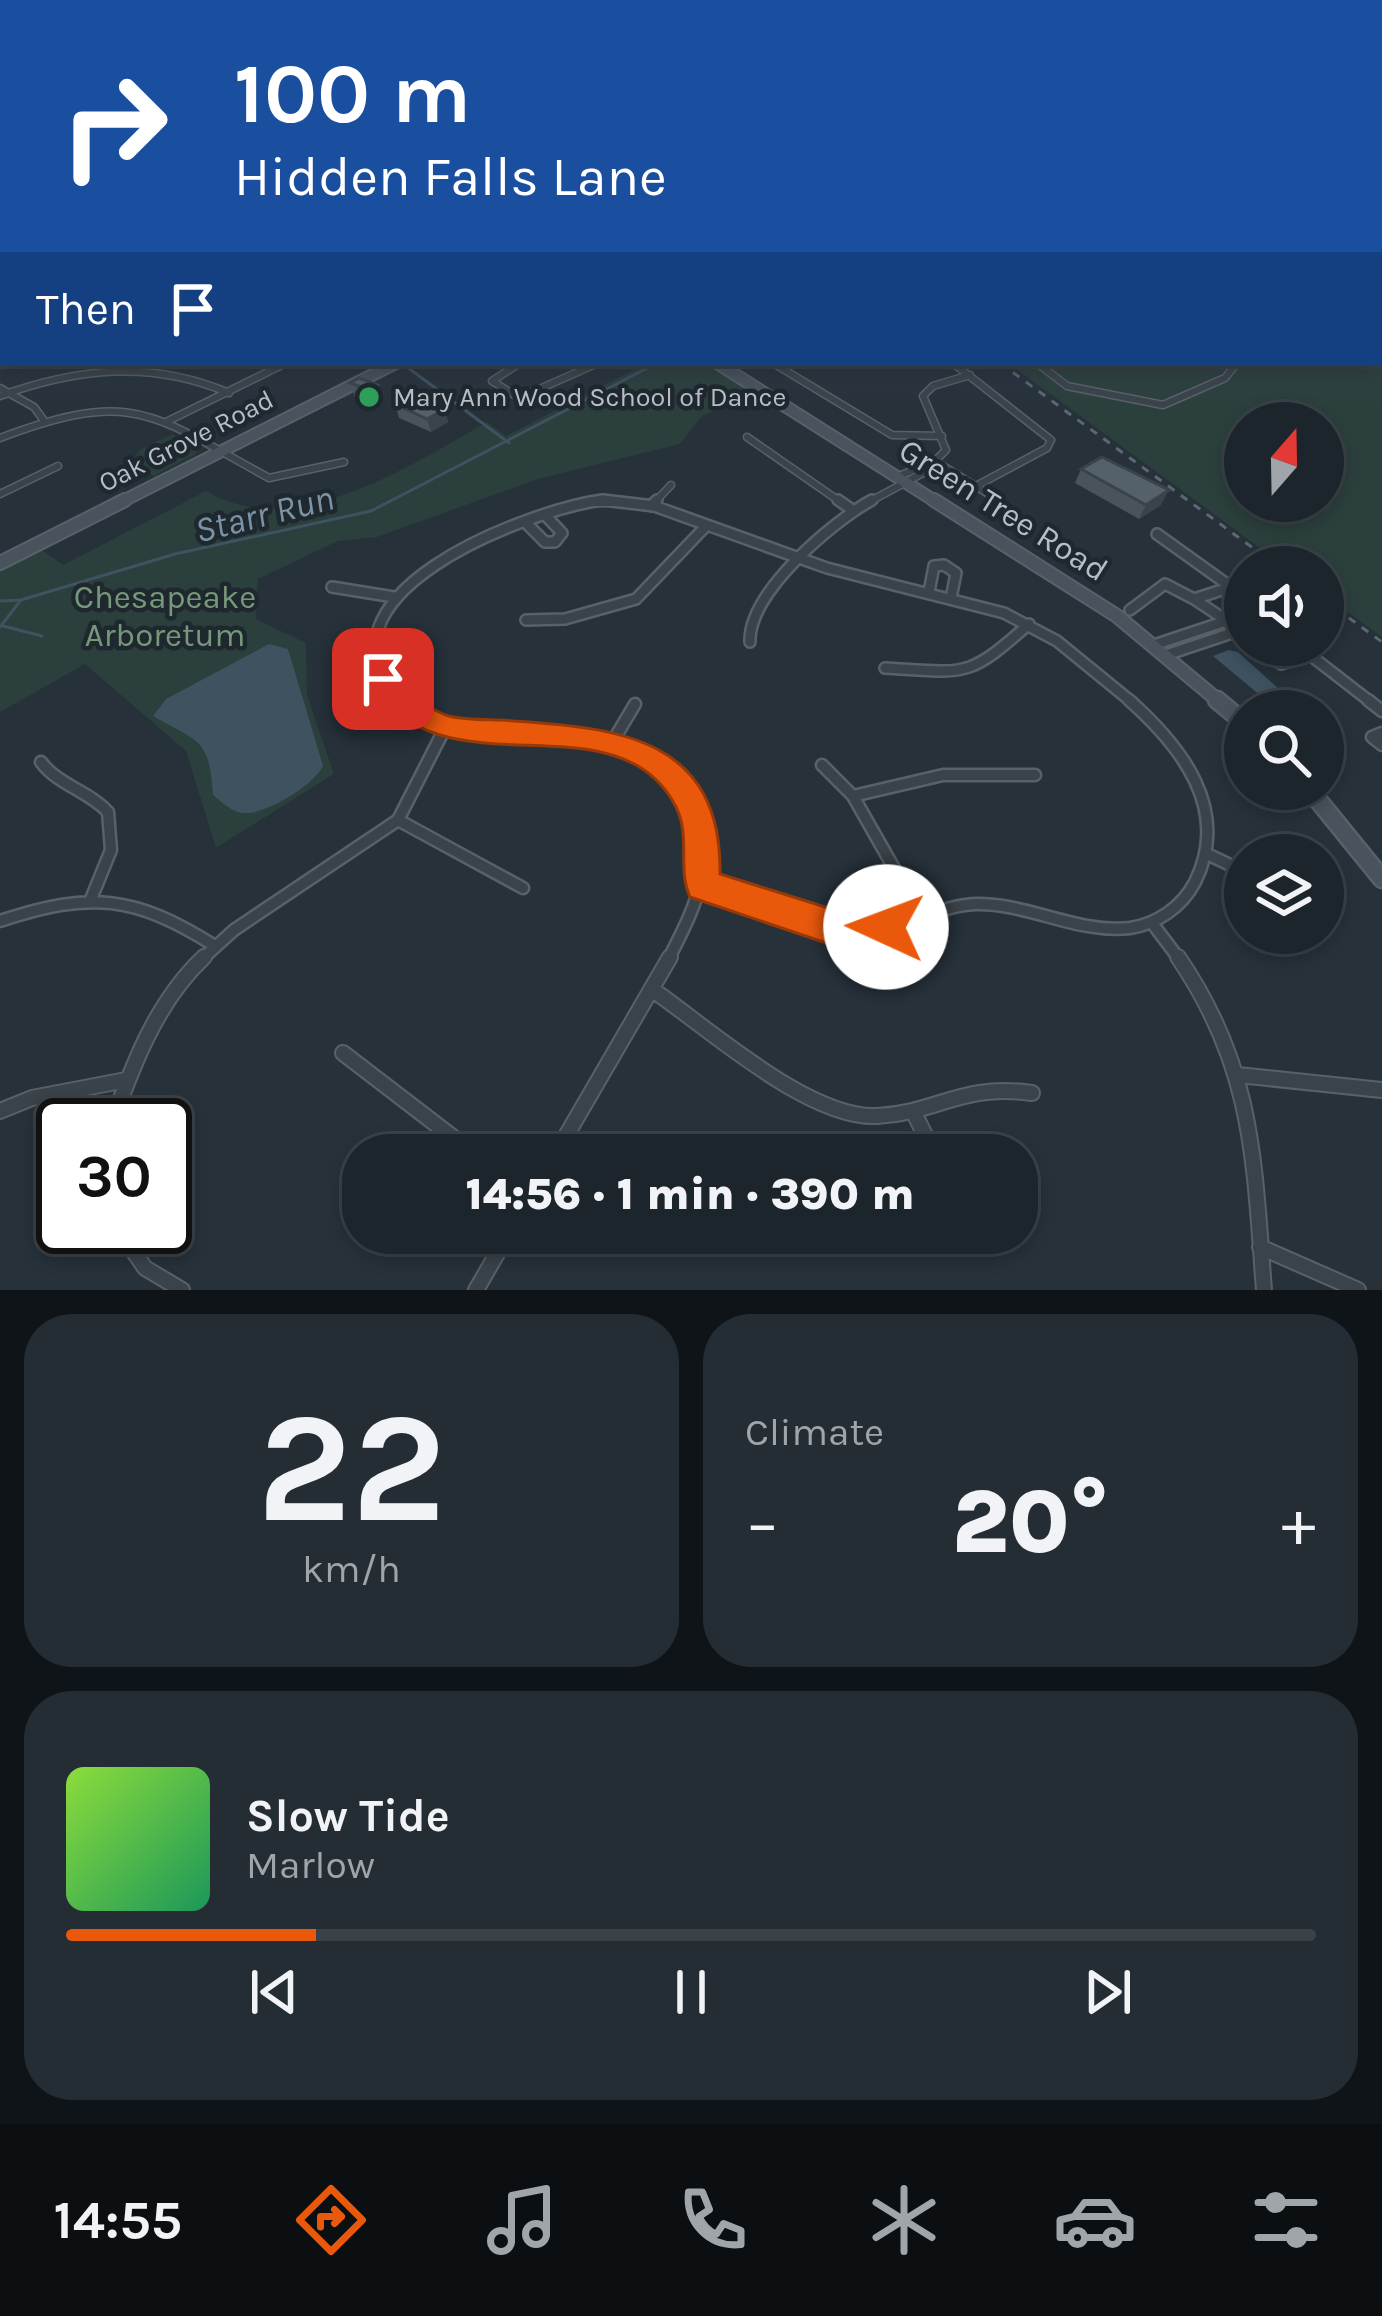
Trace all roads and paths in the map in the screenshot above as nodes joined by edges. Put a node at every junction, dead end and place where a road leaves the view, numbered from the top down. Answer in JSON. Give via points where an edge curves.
{"nodes":[{"id":1,"x":84,"y":366,"type":"edge"},
{"id":2,"x":278,"y":366,"type":"edge"},
{"id":3,"x":389,"y":366,"type":"edge"},
{"id":4,"x":515,"y":366,"type":"edge"},
{"id":5,"x":591,"y":366,"type":"edge"},
{"id":6,"x":722,"y":366,"type":"edge"},
{"id":7,"x":778,"y":366,"type":"edge"},
{"id":8,"x":957,"y":366,"type":"edge"},
{"id":9,"x":1041,"y":366,"type":"edge"},
{"id":10,"x":1235,"y":366,"type":"edge"},
{"id":11,"x":80,"y":374,"type":"junction"},
{"id":12,"x":970,"y":375,"type":"junction"},
{"id":13,"x":3,"y":392,"type":"edge"},
{"id":14,"x":229,"y":393,"type":"junction"},
{"id":15,"x":168,"y":421,"type":"junction"},
{"id":16,"x":45,"y":422,"type":"junction"},
{"id":17,"x":942,"y":436,"type":"junction"},
{"id":18,"x":747,"y":437,"type":"dead end"},
{"id":19,"x":0,"y":438,"type":"edge"},
{"id":20,"x":219,"y":451,"type":"junction"},
{"id":21,"x":935,"y":461,"type":"junction"},
{"id":22,"x":344,"y":462,"type":"dead end"},
{"id":23,"x":58,"y":466,"type":"dead end"},
{"id":24,"x":902,"y":479,"type":"junction"},
{"id":25,"x":671,"y":485,"type":"dead end"},
{"id":26,"x":976,"y":486,"type":"junction"},
{"id":27,"x":0,"y":494,"type":"edge"},
{"id":28,"x":998,"y":500,"type":"dead end"},
{"id":29,"x":651,"y":506,"type":"junction"},
{"id":30,"x":851,"y":509,"type":"junction"},
{"id":31,"x":546,"y":516,"type":"junction"},
{"id":32,"x":526,"y":523,"type":"junction"},
{"id":33,"x":706,"y":526,"type":"junction"},
{"id":34,"x":1157,"y":534,"type":"dead end"},
{"id":35,"x":798,"y":558,"type":"junction"},
{"id":36,"x":0,"y":563,"type":"edge"},
{"id":37,"x":332,"y":587,"type":"dead end"},
{"id":38,"x":928,"y":592,"type":"junction"},
{"id":39,"x":394,"y":596,"type":"junction"},
{"id":40,"x":951,"y":598,"type":"junction"},
{"id":41,"x":1195,"y":599,"type":"junction"},
{"id":42,"x":1130,"y":610,"type":"dead end"},
{"id":43,"x":1224,"y":617,"type":"edge"},
{"id":44,"x":526,"y":620,"type":"dead end"},
{"id":45,"x":1224,"y":622,"type":"edge"},
{"id":46,"x":1029,"y":624,"type":"junction"},
{"id":47,"x":1224,"y":636,"type":"edge"},
{"id":48,"x":750,"y":642,"type":"dead end"},
{"id":49,"x":1160,"y":650,"type":"junction"},
{"id":50,"x":1324,"y":666,"type":"edge"},
{"id":51,"x":885,"y":668,"type":"dead end"},
{"id":52,"x":635,"y":704,"type":"dead end"},
{"id":53,"x":1224,"y":705,"type":"edge"},
{"id":54,"x":1382,"y":711,"type":"edge"},
{"id":55,"x":445,"y":728,"type":"junction"},
{"id":56,"x":1382,"y":733,"type":"edge"},
{"id":57,"x":614,"y":741,"type":"junction"},
{"id":58,"x":1382,"y":746,"type":"edge"},
{"id":59,"x":41,"y":762,"type":"dead end"},
{"id":60,"x":821,"y":765,"type":"dead end"},
{"id":61,"x":1035,"y":776,"type":"dead end"},
{"id":62,"x":853,"y":796,"type":"junction"},
{"id":63,"x":1326,"y":810,"type":"edge"},
{"id":64,"x":398,"y":820,"type":"junction"},
{"id":65,"x":1207,"y":854,"type":"junction"},
{"id":66,"x":1224,"y":862,"type":"edge"},
{"id":67,"x":1382,"y":879,"type":"edge"},
{"id":68,"x":702,"y":885,"type":"junction"},
{"id":69,"x":523,"y":888,"type":"dead end"},
{"id":70,"x":91,"y":899,"type":"junction"},
{"id":71,"x":920,"y":914,"type":"junction"},
{"id":72,"x":0,"y":921,"type":"edge"},
{"id":73,"x":1152,"y":923,"type":"junction"},
{"id":74,"x":215,"y":946,"type":"junction"},
{"id":75,"x":653,"y":990,"type":"junction"},
{"id":76,"x":344,"y":1053,"type":"dead end"},
{"id":77,"x":1238,"y":1075,"type":"junction"},
{"id":78,"x":127,"y":1080,"type":"junction"},
{"id":79,"x":1382,"y":1090,"type":"edge"},
{"id":80,"x":1032,"y":1093,"type":"dead end"},
{"id":81,"x":121,"y":1098,"type":"edge"},
{"id":82,"x":0,"y":1111,"type":"edge"},
{"id":83,"x":913,"y":1111,"type":"junction"},
{"id":84,"x":449,"y":1134,"type":"edge"},
{"id":85,"x":567,"y":1134,"type":"edge"},
{"id":86,"x":924,"y":1134,"type":"edge"},
{"id":87,"x":1260,"y":1247,"type":"junction"},
{"id":88,"x":135,"y":1254,"type":"edge"},
{"id":89,"x":497,"y":1254,"type":"edge"},
{"id":90,"x":182,"y":1290,"type":"edge"},
{"id":91,"x":476,"y":1290,"type":"edge"},
{"id":92,"x":1264,"y":1290,"type":"edge"},
{"id":93,"x":1358,"y":1290,"type":"edge"}],
"edges":[{"from":1,"to":11,"type":"street"},
{"from":2,"to":14,"type":"street"},
{"from":3,"to":20,"type":"street","name":"Oak Grove Road"},
{"from":4,"to":5,"type":"street","via":[[492,381],[519,398]]},
{"from":6,"to":24,"type":"street","name":"Green Tree Road"},
{"from":7,"to":17,"type":"street","via":[[892,435]]},
{"from":8,"to":12,"type":"street"},
{"from":9,"to":10,"type":"street","via":[[1067,386],[1157,405],[1225,378]]},
{"from":11,"to":13,"type":"street"},
{"from":11,"to":14,"type":"street","via":[[169,371]]},
{"from":12,"to":17,"type":"street","via":[[923,396]]},
{"from":12,"to":26,"type":"street","via":[[1051,440]]},
{"from":13,"to":16,"type":"street"},
{"from":14,"to":15,"type":"street"},
{"from":15,"to":16,"type":"street","via":[[118,412]]},
{"from":15,"to":20,"type":"street"},
{"from":16,"to":19,"type":"street"},
{"from":17,"to":21,"type":"street","via":[[946,453]]},
{"from":18,"to":30,"type":"street"},
{"from":20,"to":22,"type":"street","via":[[273,478]]},
{"from":20,"to":36,"type":"street","name":"Oak Grove Road"},
{"from":21,"to":24,"type":"street"},
{"from":21,"to":26,"type":"street"},
{"from":23,"to":27,"type":"street"},
{"from":24,"to":30,"type":"street"},
{"from":24,"to":49,"type":"street","name":"Green Tree Road"},
{"from":25,"to":29,"type":"street"},
{"from":26,"to":28,"type":"street"},
{"from":29,"to":31,"type":"street","via":[[602,500]]},
{"from":29,"to":33,"type":"street"},
{"from":30,"to":35,"type":"street"},
{"from":31,"to":32,"type":"street"},
{"from":31,"to":32,"type":"street","via":[[562,533],[558,541],[545,542]]},
{"from":32,"to":39,"type":"street","via":[[440,560]]},
{"from":33,"to":35,"type":"street"},
{"from":33,"to":44,"type":"street","via":[[636,598],[565,619]]},
{"from":34,"to":41,"type":"street","via":[[1231,587]]},
{"from":35,"to":38,"type":"street"},
{"from":35,"to":48,"type":"street","via":[[753,620]]},
{"from":37,"to":39,"type":"street"},
{"from":38,"to":40,"type":"street"},
{"from":38,"to":40,"type":"street","via":[[934,566],[944,565],[956,573]]},
{"from":39,"to":55,"type":"street","via":[[376,647],[383,679],[406,707]]},
{"from":40,"to":46,"type":"street"},
{"from":41,"to":42,"type":"street","via":[[1165,584]]},
{"from":41,"to":43,"type":"street"},
{"from":45,"to":49,"type":"street"},
{"from":46,"to":51,"type":"street","via":[[980,667]]},
{"from":46,"to":65,"type":"street","via":[[1100,675],[1181,752],[1209,813]]},
{"from":47,"to":49,"type":"street"},
{"from":49,"to":53,"type":"street","name":"Green Tree Road"},
{"from":50,"to":54,"type":"street"},
{"from":52,"to":57,"type":"street"},
{"from":55,"to":57,"type":"street"},
{"from":55,"to":64,"type":"street"},
{"from":56,"to":58,"type":"street","via":[[1372,737]]},
{"from":57,"to":68,"type":"street","via":[[654,761],[690,801],[704,842]]},
{"from":59,"to":70,"type":"street","via":[[48,775],[83,788],[108,812],[111,850]]},
{"from":60,"to":62,"type":"street"},
{"from":61,"to":62,"type":"street","via":[[939,772]]},
{"from":62,"to":71,"type":"street"},
{"from":63,"to":67,"type":"street"},
{"from":64,"to":69,"type":"street"},
{"from":64,"to":74,"type":"street"},
{"from":65,"to":66,"type":"street"},
{"from":65,"to":73,"type":"street","via":[[1189,894]]},
{"from":68,"to":71,"type":"street","via":[[852,932]]},
{"from":68,"to":75,"type":"street"},
{"from":70,"to":72,"type":"street"},
{"from":70,"to":74,"type":"street","via":[[156,909]]},
{"from":71,"to":73,"type":"street","via":[[1000,904],[1084,926]]},
{"from":73,"to":77,"type":"street","via":[[1200,992]]},
{"from":74,"to":78,"type":"street","via":[[160,1010]]},
{"from":75,"to":83,"type":"street","via":[[814,1102],[864,1118]]},
{"from":75,"to":85,"type":"street"},
{"from":76,"to":84,"type":"street"},
{"from":77,"to":79,"type":"street"},
{"from":77,"to":87,"type":"street"},
{"from":78,"to":81,"type":"street"},
{"from":78,"to":82,"type":"street"},
{"from":80,"to":83,"type":"street","via":[[982,1086]]},
{"from":83,"to":86,"type":"street"},
{"from":87,"to":92,"type":"street"},
{"from":87,"to":93,"type":"street"},
{"from":88,"to":90,"type":"street"},
{"from":89,"to":91,"type":"street"}]}
